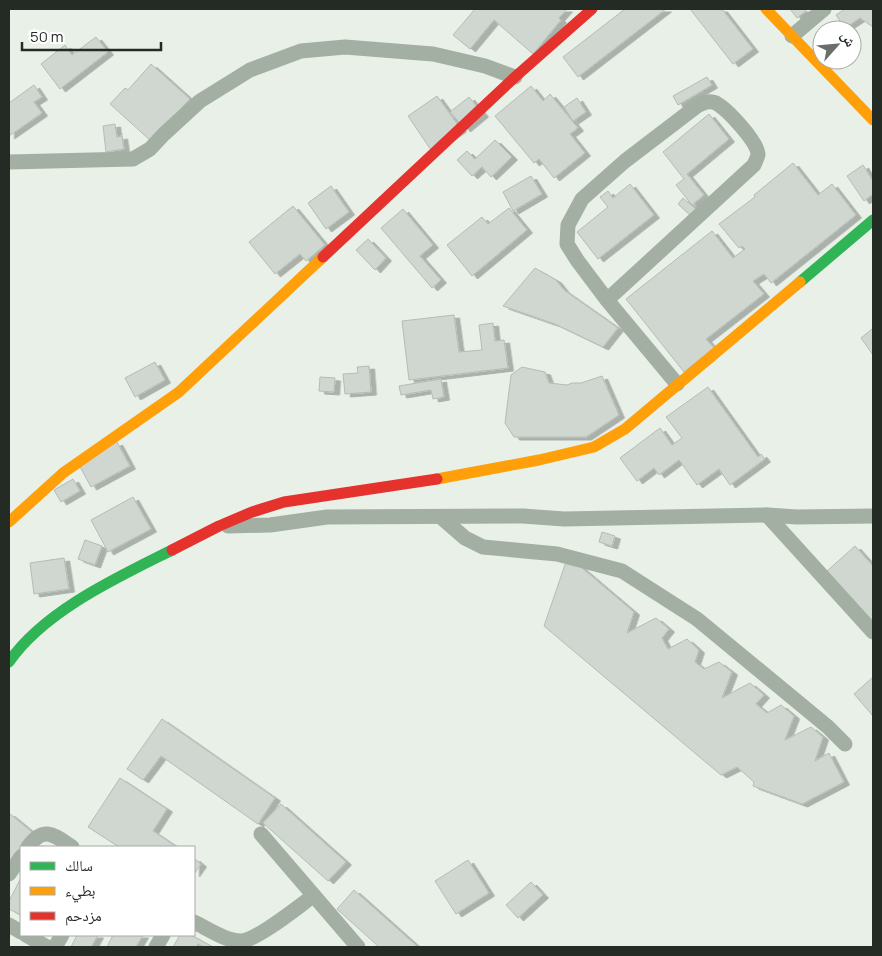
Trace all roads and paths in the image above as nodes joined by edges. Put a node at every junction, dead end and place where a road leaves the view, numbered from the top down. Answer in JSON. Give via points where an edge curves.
{"nodes":[{"id":1,"x":592,"y":9,"type":"edge"},
{"id":2,"x":766,"y":9,"type":"edge"},
{"id":3,"x":824,"y":9,"type":"edge"},
{"id":4,"x":792,"y":36,"type":"junction"},
{"id":5,"x":515,"y":77,"type":"junction"},
{"id":6,"x":871,"y":111,"type":"edge"},
{"id":7,"x":9,"y":162,"type":"edge"},
{"id":8,"x":873,"y":220,"type":"edge"},
{"id":9,"x":607,"y":300,"type":"junction"},
{"id":10,"x":677,"y":384,"type":"junction"},
{"id":11,"x":766,"y":515,"type":"junction"},
{"id":12,"x":873,"y":516,"type":"edge"},
{"id":13,"x":442,"y":518,"type":"junction"},
{"id":14,"x":9,"y":522,"type":"edge"},
{"id":15,"x":219,"y":526,"type":"junction"},
{"id":16,"x":873,"y":632,"type":"edge"},
{"id":17,"x":9,"y":662,"type":"edge"},
{"id":18,"x":845,"y":744,"type":"dead end"},
{"id":19,"x":261,"y":834,"type":"dead end"},
{"id":20,"x":29,"y":846,"type":"edge"},
{"id":21,"x":70,"y":846,"type":"edge"},
{"id":22,"x":20,"y":858,"type":"edge"},
{"id":23,"x":9,"y":874,"type":"edge"},
{"id":24,"x":313,"y":896,"type":"junction"},
{"id":25,"x":195,"y":922,"type":"edge"},
{"id":26,"x":9,"y":925,"type":"edge"},
{"id":27,"x":20,"y":931,"type":"edge"},
{"id":28,"x":28,"y":936,"type":"edge"},
{"id":29,"x":61,"y":936,"type":"edge"},
{"id":30,"x":162,"y":936,"type":"edge"},
{"id":31,"x":47,"y":947,"type":"edge"},
{"id":32,"x":55,"y":947,"type":"edge"},
{"id":33,"x":156,"y":947,"type":"edge"},
{"id":34,"x":358,"y":947,"type":"edge"}],
"edges":[{"from":1,"to":5,"type":"street"},
{"from":2,"to":4,"type":"street"},
{"from":3,"to":4,"type":"street"},
{"from":4,"to":6,"type":"street"},
{"from":5,"to":7,"type":"street","via":[[433,54],[345,47],[301,51],[250,70],[200,101],[150,150],[133,159]]},
{"from":5,"to":14,"type":"street","via":[[179,392],[62,474]]},
{"from":8,"to":10,"type":"street"},
{"from":9,"to":9,"type":"street","via":[[754,165],[758,154],[752,140],[739,123],[715,103],[697,106],[625,161],[582,199],[568,226],[568,244]]},
{"from":9,"to":10,"type":"street"},
{"from":10,"to":15,"type":"street","via":[[625,429],[594,447],[474,473],[284,502]]},
{"from":11,"to":12,"type":"street"},
{"from":11,"to":13,"type":"street"},
{"from":11,"to":16,"type":"street"},
{"from":13,"to":15,"type":"street","via":[[327,517],[270,526]]},
{"from":13,"to":18,"type":"street","via":[[465,538],[483,547],[557,554],[622,571],[696,619]]},
{"from":15,"to":17,"type":"street","via":[[61,612],[18,649]]},
{"from":19,"to":24,"type":"street"},
{"from":20,"to":21,"type":"street","via":[[38,836],[48,833]]},
{"from":22,"to":23,"type":"street"},
{"from":24,"to":25,"type":"street","via":[[243,941],[225,937]]},
{"from":24,"to":34,"type":"street"},
{"from":26,"to":27,"type":"street"},
{"from":28,"to":31,"type":"street"},
{"from":29,"to":32,"type":"street"},
{"from":30,"to":33,"type":"street"}]}
